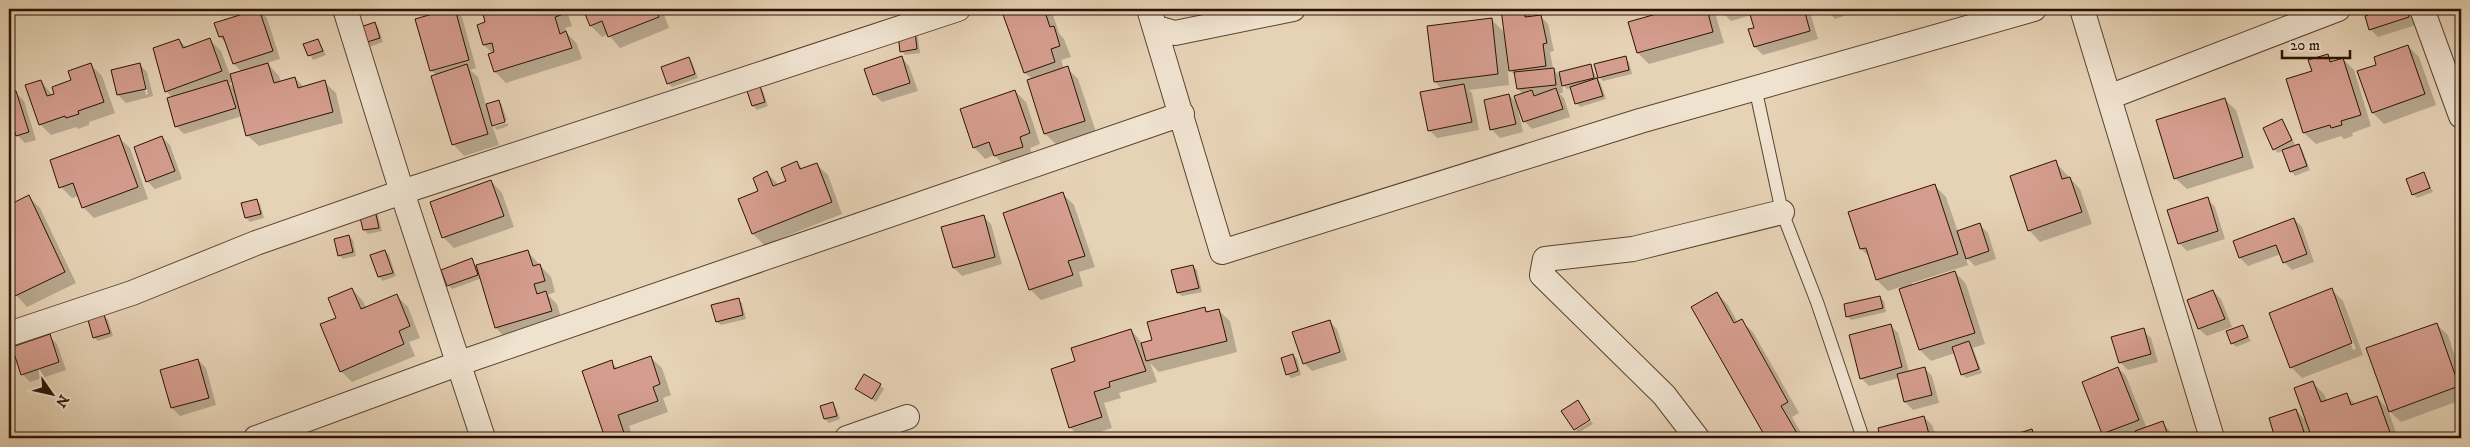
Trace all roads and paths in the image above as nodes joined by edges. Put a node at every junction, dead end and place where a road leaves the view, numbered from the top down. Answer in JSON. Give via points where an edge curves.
{"nodes":[{"id":1,"x":345,"y":9,"type":"edge"},
{"id":2,"x":958,"y":9,"type":"edge"},
{"id":3,"x":1293,"y":9,"type":"edge"},
{"id":4,"x":2034,"y":9,"type":"edge"},
{"id":5,"x":2082,"y":9,"type":"edge"},
{"id":6,"x":2338,"y":9,"type":"edge"},
{"id":7,"x":2422,"y":9,"type":"edge"},
{"id":8,"x":1153,"y":18,"type":"edge"},
{"id":9,"x":1755,"y":87,"type":"junction"},
{"id":10,"x":2109,"y":97,"type":"junction"},
{"id":11,"x":1182,"y":114,"type":"junction"},
{"id":12,"x":2461,"y":116,"type":"edge"},
{"id":13,"x":402,"y":192,"type":"junction"},
{"id":14,"x":1782,"y":212,"type":"junction"},
{"id":15,"x":9,"y":334,"type":"edge"},
{"id":16,"x":460,"y":363,"type":"junction"},
{"id":17,"x":907,"y":417,"type":"dead end"},
{"id":18,"x":256,"y":438,"type":"edge"},
{"id":19,"x":484,"y":438,"type":"edge"},
{"id":20,"x":847,"y":438,"type":"edge"},
{"id":21,"x":1697,"y":438,"type":"edge"},
{"id":22,"x":1863,"y":438,"type":"edge"},
{"id":23,"x":2212,"y":438,"type":"edge"}],
"edges":[{"from":1,"to":13,"type":"street"},
{"from":2,"to":13,"type":"street"},
{"from":3,"to":8,"type":"street","via":[[1175,33]]},
{"from":4,"to":9,"type":"street"},
{"from":5,"to":10,"type":"street"},
{"from":6,"to":10,"type":"street"},
{"from":7,"to":12,"type":"street"},
{"from":8,"to":11,"type":"street"},
{"from":9,"to":11,"type":"street","via":[[1222,252]]},
{"from":9,"to":14,"type":"lane"},
{"from":10,"to":23,"type":"street"},
{"from":11,"to":16,"type":"street"},
{"from":13,"to":15,"type":"street","via":[[256,243],[132,293]]},
{"from":13,"to":16,"type":"street"},
{"from":14,"to":21,"type":"street","via":[[1633,249],[1545,259],[1542,274],[1664,395]]},
{"from":14,"to":22,"type":"lane","via":[[1817,302]]},
{"from":16,"to":18,"type":"street"},
{"from":16,"to":19,"type":"street"},
{"from":17,"to":20,"type":"street"}]}
